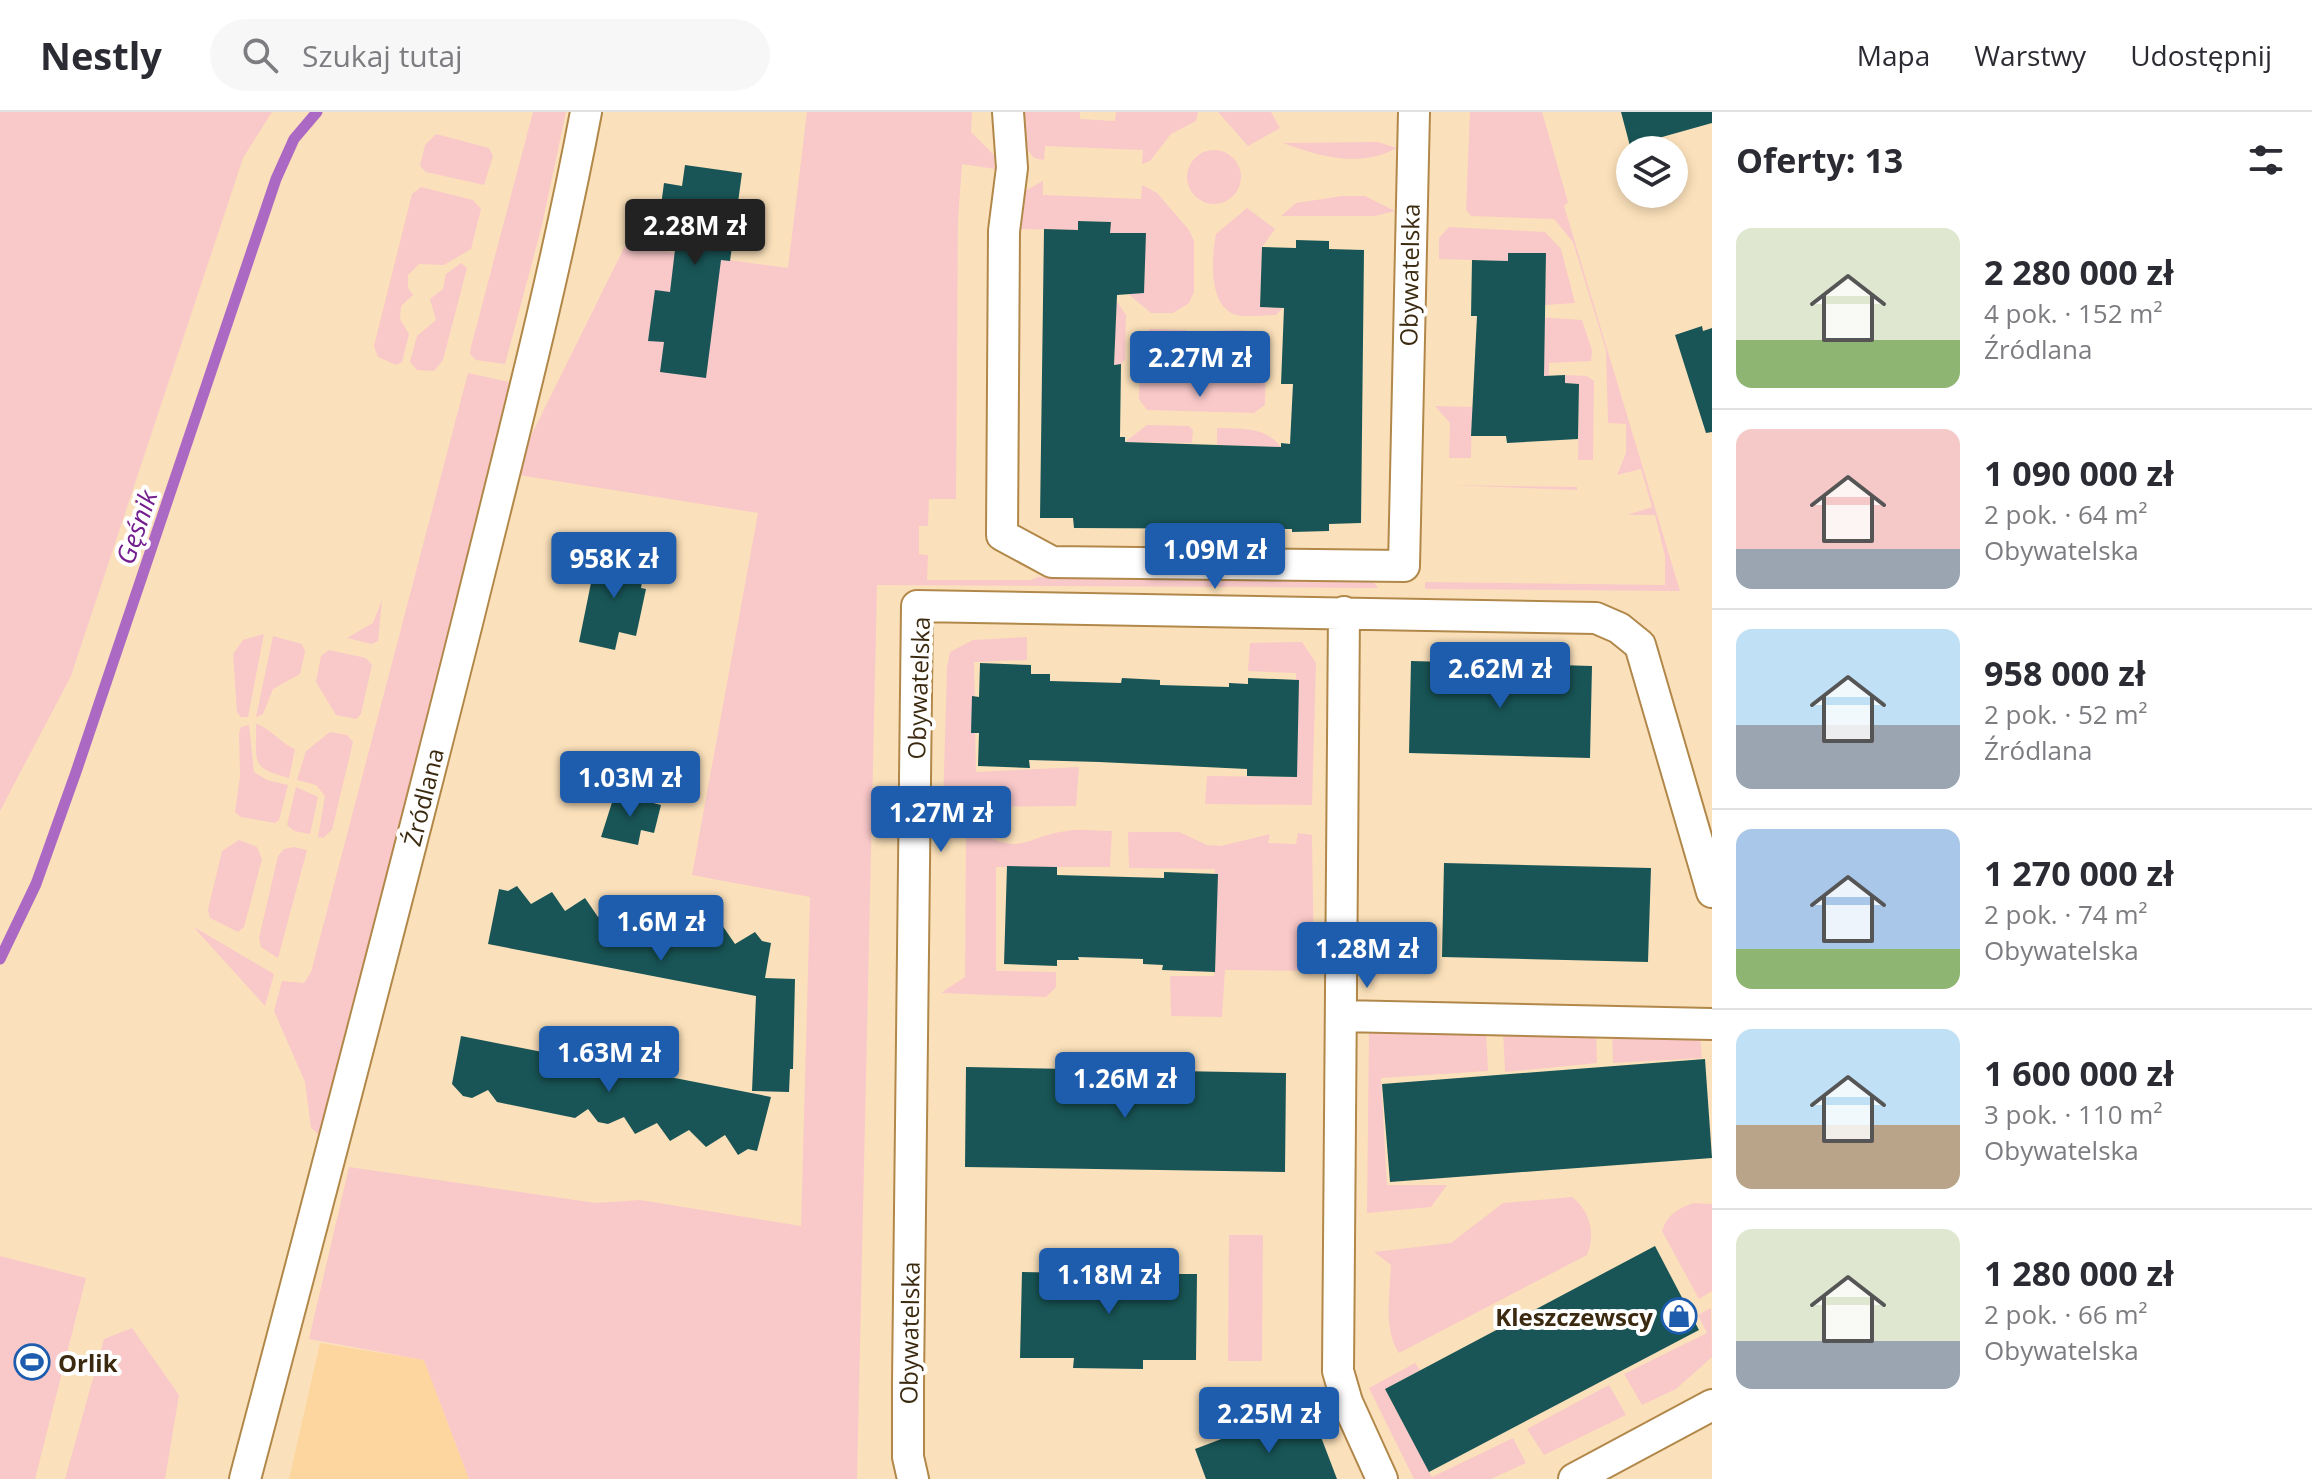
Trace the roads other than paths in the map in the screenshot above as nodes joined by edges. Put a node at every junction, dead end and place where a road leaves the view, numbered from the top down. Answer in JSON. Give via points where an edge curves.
{"nodes":[{"id":1,"x":586,"y":112,"type":"edge"},
{"id":2,"x":1008,"y":112,"type":"edge"},
{"id":3,"x":1414,"y":112,"type":"edge"},
{"id":4,"x":1344,"y":612,"type":"junction"},
{"id":5,"x":1712,"y":892,"type":"edge"},
{"id":6,"x":1341,"y":1016,"type":"junction"},
{"id":7,"x":1712,"y":1024,"type":"edge"},
{"id":8,"x":1712,"y":1405,"type":"edge"},
{"id":9,"x":245,"y":1479,"type":"edge"},
{"id":10,"x":913,"y":1479,"type":"edge"},
{"id":11,"x":1382,"y":1479,"type":"edge"},
{"id":12,"x":1574,"y":1479,"type":"edge"}],
"edges":[{"from":1,"to":9,"type":"street","name":"Źródlana","via":[[567,213],[425,793]]},
{"from":2,"to":3,"type":"street","name":"Obywatelska","via":[[1012,168],[1004,231],[1002,535],[1052,562],[1404,566]]},
{"from":4,"to":5,"type":"street","name":"Obywatelska","via":[[1596,618],[1619,628],[1640,645]]},
{"from":4,"to":6,"type":"street"},
{"from":4,"to":10,"type":"street","name":"Obywatelska","via":[[917,606],[908,1384]]},
{"from":6,"to":7,"type":"street"},
{"from":6,"to":11,"type":"street","via":[[1338,1371]]},
{"from":8,"to":12,"type":"street"}]}
